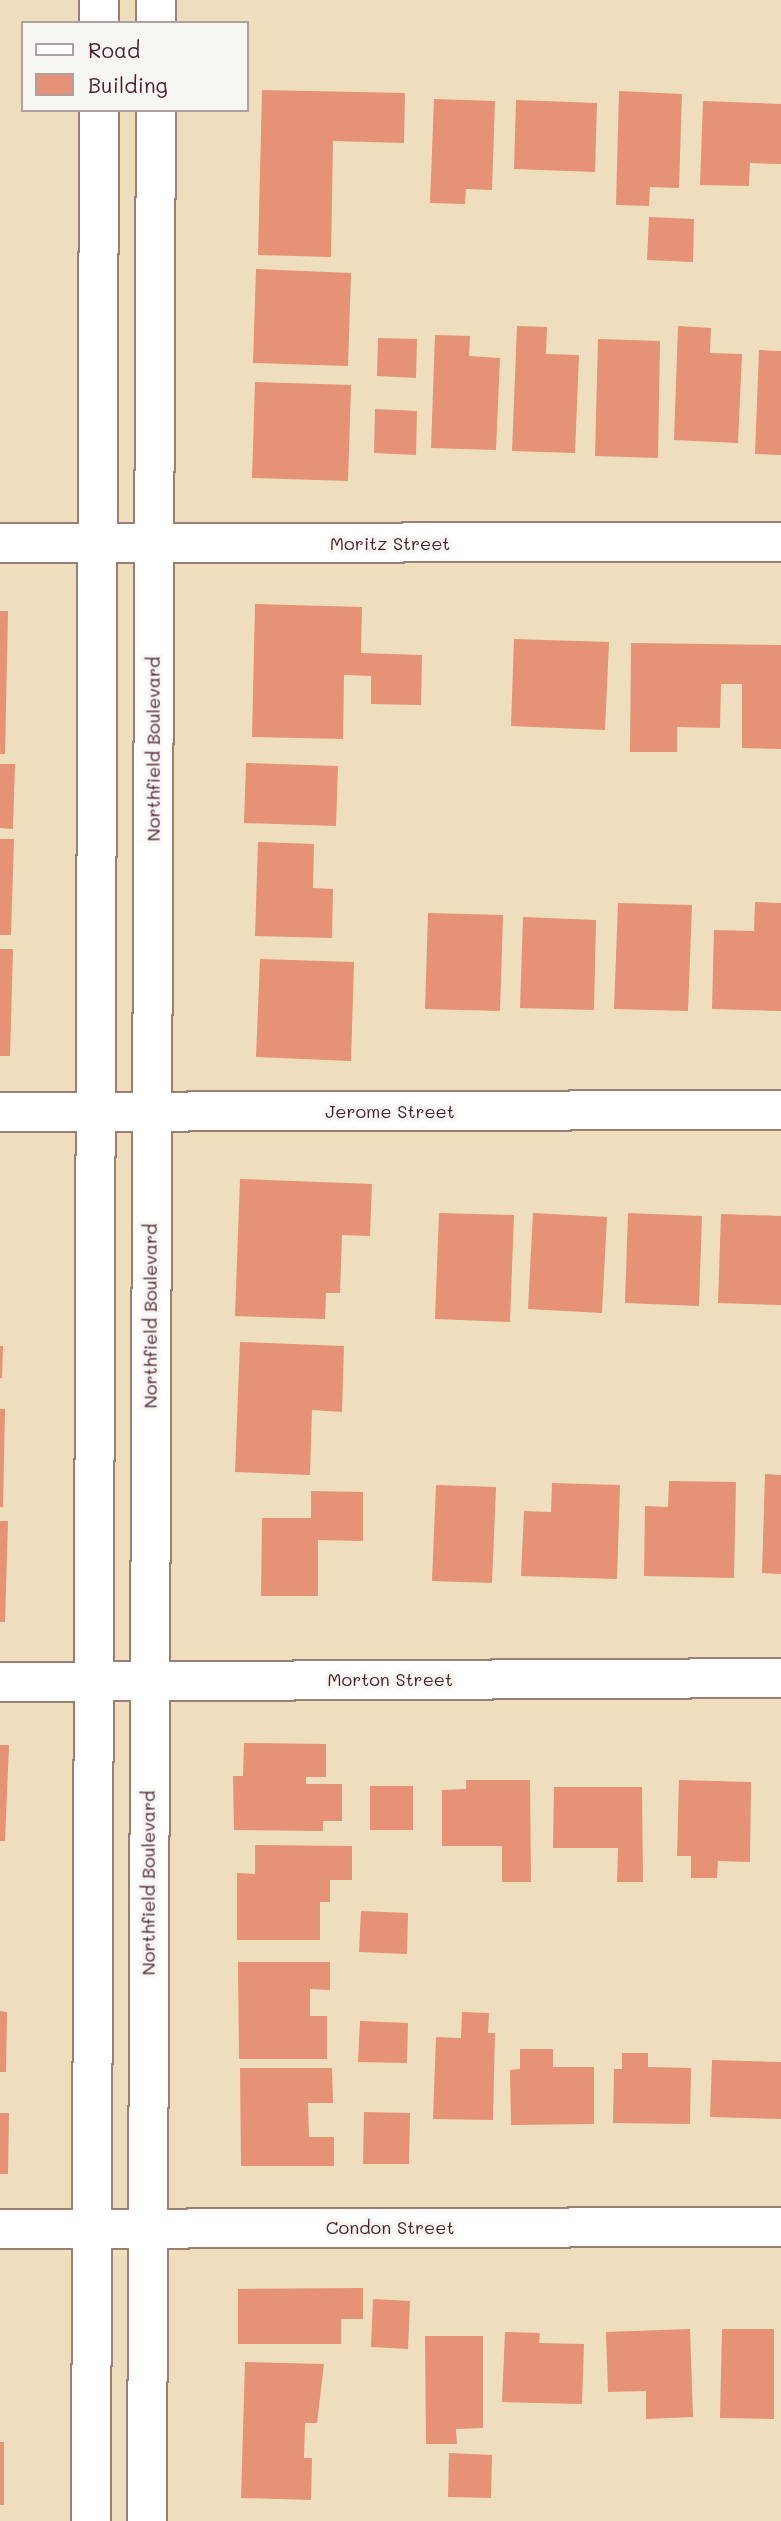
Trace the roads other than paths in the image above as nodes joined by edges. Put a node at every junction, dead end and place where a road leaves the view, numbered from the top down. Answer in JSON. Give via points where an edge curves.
{"nodes":[{"id":1,"x":99,"y":0,"type":"edge"},
{"id":2,"x":156,"y":0,"type":"edge"},
{"id":3,"x":99,"y":21,"type":"edge"},
{"id":4,"x":156,"y":21,"type":"edge"},
{"id":5,"x":99,"y":112,"type":"edge"},
{"id":6,"x":156,"y":112,"type":"edge"},
{"id":7,"x":781,"y":542,"type":"edge"},
{"id":8,"x":0,"y":543,"type":"edge"},
{"id":9,"x":99,"y":543,"type":"junction"},
{"id":10,"x":154,"y":543,"type":"junction"},
{"id":11,"x":781,"y":1110,"type":"edge"},
{"id":12,"x":0,"y":1112,"type":"edge"},
{"id":13,"x":96,"y":1112,"type":"junction"},
{"id":14,"x":151,"y":1112,"type":"junction"},
{"id":15,"x":781,"y":1678,"type":"edge"},
{"id":16,"x":93,"y":1681,"type":"junction"},
{"id":17,"x":148,"y":1681,"type":"junction"},
{"id":18,"x":0,"y":1682,"type":"edge"},
{"id":19,"x":781,"y":2227,"type":"edge"},
{"id":20,"x":91,"y":2228,"type":"junction"},
{"id":21,"x":148,"y":2228,"type":"junction"},
{"id":22,"x":0,"y":2229,"type":"edge"},
{"id":23,"x":90,"y":2521,"type":"edge"},
{"id":24,"x":147,"y":2521,"type":"edge"}],
"edges":[{"from":1,"to":3,"type":"street"},
{"from":2,"to":4,"type":"street"},
{"from":5,"to":9,"type":"street"},
{"from":6,"to":10,"type":"street","name":"Northfield Boulevard"},
{"from":7,"to":10,"type":"street","name":"Moritz Street"},
{"from":8,"to":9,"type":"street","name":"Moritz Street"},
{"from":9,"to":10,"type":"street","name":"Moritz Street"},
{"from":9,"to":13,"type":"street"},
{"from":10,"to":14,"type":"street","name":"Northfield Boulevard"},
{"from":11,"to":14,"type":"street","name":"Jerome Street"},
{"from":12,"to":13,"type":"street","name":"Jerome Street"},
{"from":13,"to":14,"type":"street","name":"Jerome Street"},
{"from":13,"to":16,"type":"street"},
{"from":14,"to":17,"type":"street","name":"Northfield Boulevard"},
{"from":15,"to":17,"type":"street","name":"Morton Street"},
{"from":16,"to":17,"type":"street","name":"Morton Street"},
{"from":16,"to":18,"type":"street","name":"Morton Street"},
{"from":16,"to":20,"type":"street"},
{"from":17,"to":21,"type":"street","name":"Northfield Boulevard"},
{"from":19,"to":21,"type":"street","name":"Condon Street"},
{"from":20,"to":21,"type":"street","name":"Condon Street"},
{"from":20,"to":22,"type":"street","name":"Condon Street"},
{"from":20,"to":23,"type":"street"},
{"from":21,"to":24,"type":"street","name":"Northfield Boulevard"}]}
